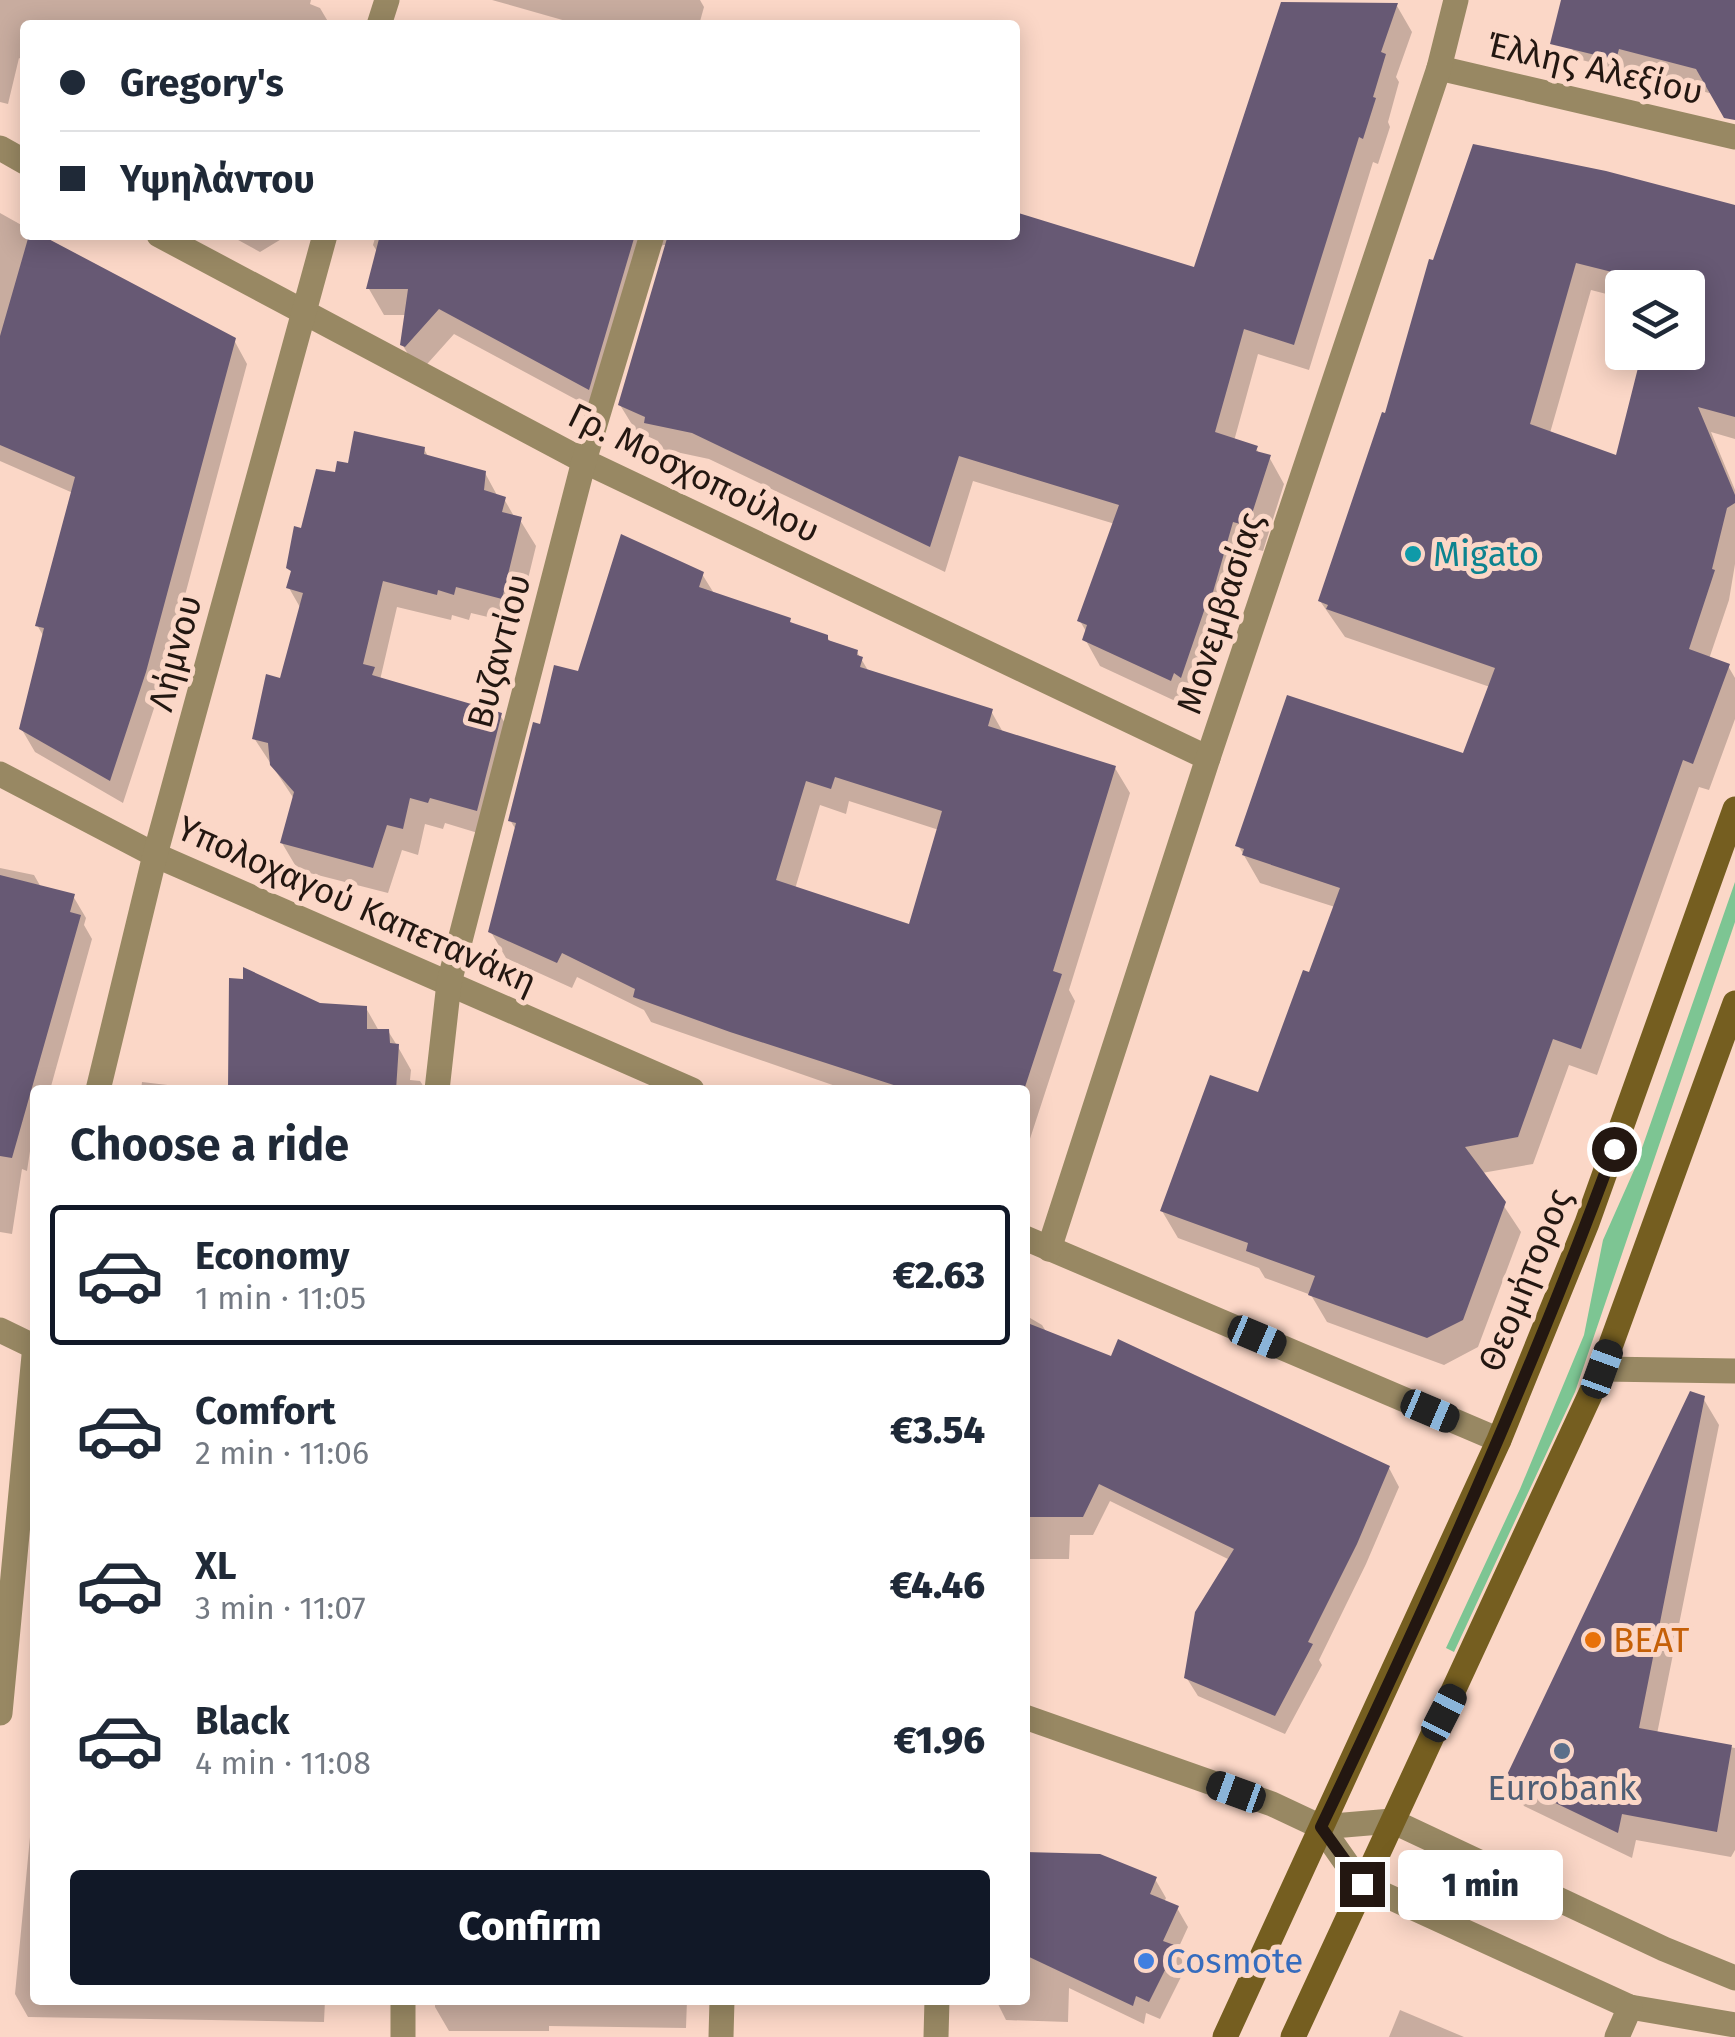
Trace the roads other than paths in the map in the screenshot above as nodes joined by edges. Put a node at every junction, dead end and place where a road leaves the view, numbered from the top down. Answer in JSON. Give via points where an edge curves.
{"nodes":[{"id":1,"x":1456,"y":0,"type":"edge"},
{"id":2,"x":1439,"y":68,"type":"junction"},
{"id":3,"x":1735,"y":136,"type":"edge"},
{"id":4,"x":168,"y":240,"type":"edge"},
{"id":5,"x":324,"y":240,"type":"edge"},
{"id":6,"x":650,"y":240,"type":"edge"},
{"id":7,"x":305,"y":315,"type":"junction"},
{"id":8,"x":584,"y":461,"type":"junction"},
{"id":9,"x":1208,"y":758,"type":"junction"},
{"id":10,"x":0,"y":774,"type":"edge"},
{"id":11,"x":1735,"y":809,"type":"edge"},
{"id":12,"x":155,"y":855,"type":"junction"},
{"id":13,"x":449,"y":984,"type":"junction"},
{"id":14,"x":1735,"y":1002,"type":"edge"},
{"id":15,"x":99,"y":1085,"type":"edge"},
{"id":16,"x":437,"y":1085,"type":"edge"},
{"id":17,"x":681,"y":1085,"type":"edge"},
{"id":18,"x":1030,"y":1240,"type":"edge"},
{"id":19,"x":1049,"y":1249,"type":"junction"},
{"id":20,"x":0,"y":1330,"type":"edge"},
{"id":21,"x":30,"y":1345,"type":"edge"},
{"id":22,"x":1602,"y":1369,"type":"junction"},
{"id":23,"x":1735,"y":1371,"type":"edge"},
{"id":24,"x":30,"y":1399,"type":"edge"},
{"id":25,"x":1499,"y":1440,"type":"junction"},
{"id":26,"x":0,"y":1713,"type":"edge"},
{"id":27,"x":1030,"y":1718,"type":"edge"},
{"id":28,"x":1392,"y":1821,"type":"junction"},
{"id":29,"x":1321,"y":1827,"type":"junction"},
{"id":30,"x":1362,"y":1884,"type":"junction"},
{"id":31,"x":1735,"y":1978,"type":"edge"},
{"id":32,"x":403,"y":2005,"type":"edge"},
{"id":33,"x":722,"y":2005,"type":"edge"},
{"id":34,"x":937,"y":2005,"type":"edge"},
{"id":35,"x":1630,"y":2007,"type":"junction"},
{"id":36,"x":1735,"y":2025,"type":"edge"},
{"id":37,"x":403,"y":2037,"type":"edge"},
{"id":38,"x":721,"y":2037,"type":"edge"},
{"id":39,"x":936,"y":2037,"type":"edge"},
{"id":40,"x":1225,"y":2037,"type":"edge"},
{"id":41,"x":1293,"y":2037,"type":"edge"},
{"id":42,"x":1617,"y":2037,"type":"edge"}],
"edges":[{"from":1,"to":2,"type":"street","name":"Μονεμβασίας"},
{"from":2,"to":3,"type":"street","name":"Έλλης Αλεξίου"},
{"from":2,"to":9,"type":"street","name":"Μονεμβασίας"},
{"from":4,"to":7,"type":"street","name":"Γρ. Μοσχοπούλου"},
{"from":5,"to":7,"type":"street","name":"Λήμνου"},
{"from":6,"to":8,"type":"street","name":"Βυζαντίου"},
{"from":7,"to":8,"type":"street","name":"Γρ. Μοσχοπούλου"},
{"from":7,"to":12,"type":"street","name":"Λήμνου"},
{"from":8,"to":9,"type":"street","name":"Γρ. Μοσχοπούλου"},
{"from":8,"to":13,"type":"street","name":"Βυζαντίου"},
{"from":9,"to":19,"type":"street","name":"Μονεμβασίας"},
{"from":10,"to":12,"type":"street","name":"Υπολοχαγού Καπετανάκη"},
{"from":11,"to":25,"type":"street","name":"Θεομήτορος","via":[[1587,1223]]},
{"from":12,"to":13,"type":"street","name":"Υπολοχαγού Καπετανάκη"},
{"from":12,"to":15,"type":"street","name":"Λήμνου"},
{"from":13,"to":16,"type":"street","name":"Βυζαντίου"},
{"from":13,"to":17,"type":"street","name":"Υπολοχαγού Καπετανάκη"},
{"from":14,"to":22,"type":"street"},
{"from":18,"to":19,"type":"street"},
{"from":19,"to":25,"type":"street"},
{"from":20,"to":21,"type":"street"},
{"from":22,"to":23,"type":"street"},
{"from":22,"to":28,"type":"street"},
{"from":24,"to":26,"type":"street"},
{"from":25,"to":29,"type":"street","name":"Θεομήτορος"},
{"from":27,"to":29,"type":"street"},
{"from":28,"to":29,"type":"street"},
{"from":28,"to":30,"type":"street"},
{"from":28,"to":31,"type":"street"},
{"from":29,"to":30,"type":"street"},
{"from":29,"to":40,"type":"street","name":"Θεομήτορος"},
{"from":30,"to":35,"type":"street"},
{"from":30,"to":41,"type":"street"},
{"from":32,"to":37,"type":"street"},
{"from":33,"to":38,"type":"street"},
{"from":34,"to":39,"type":"street"},
{"from":35,"to":36,"type":"street"},
{"from":35,"to":42,"type":"street"}]}
